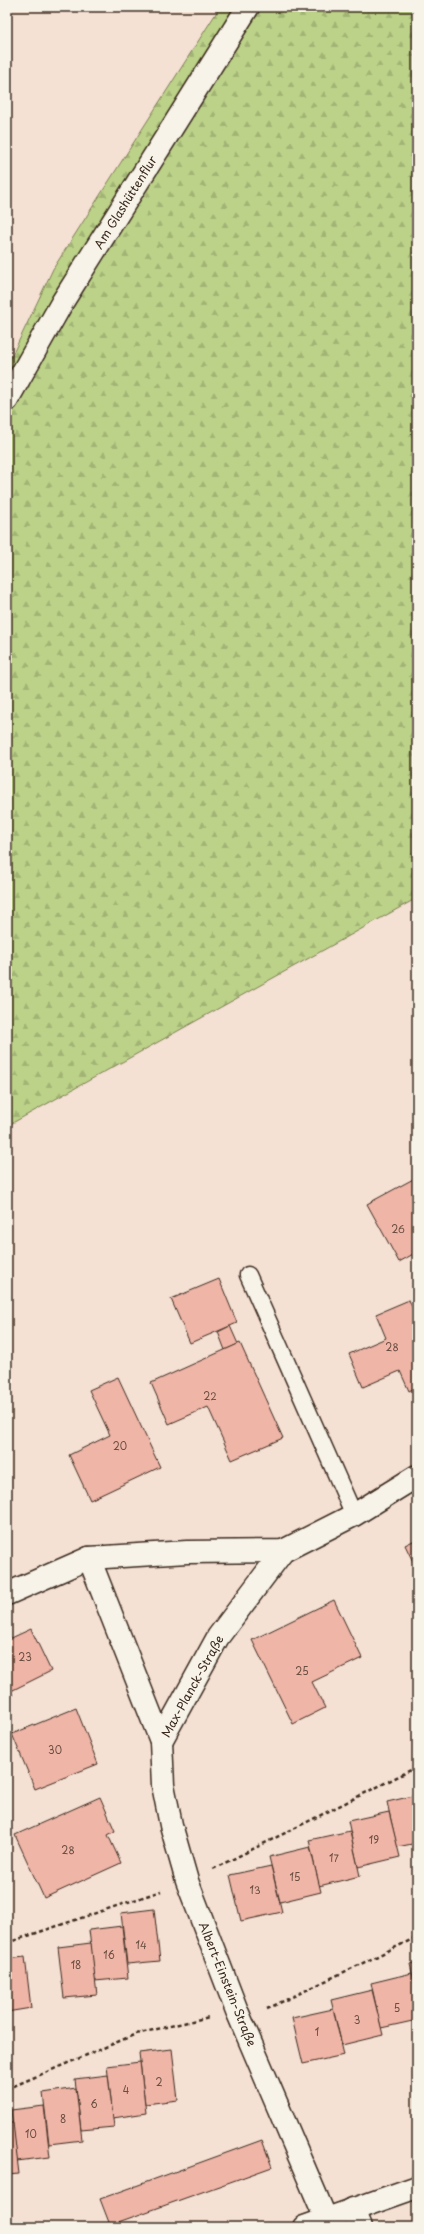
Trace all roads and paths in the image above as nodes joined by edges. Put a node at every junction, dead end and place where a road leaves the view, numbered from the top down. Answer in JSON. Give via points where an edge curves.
{"nodes":[{"id":1,"x":248,"y":7,"type":"edge"},
{"id":2,"x":7,"y":400,"type":"edge"},
{"id":3,"x":248,"y":1276,"type":"dead end"},
{"id":4,"x":417,"y":1476,"type":"edge"},
{"id":5,"x":354,"y":1515,"type":"junction"},
{"id":6,"x":283,"y":1552,"type":"junction"},
{"id":7,"x":89,"y":1558,"type":"junction"},
{"id":8,"x":7,"y":1594,"type":"edge"},
{"id":9,"x":161,"y":1741,"type":"junction"},
{"id":10,"x":417,"y":1767,"type":"edge"},
{"id":11,"x":188,"y":1881,"type":"junction"},
{"id":12,"x":417,"y":1937,"type":"edge"},
{"id":13,"x":7,"y":1944,"type":"edge"},
{"id":14,"x":239,"y":2016,"type":"junction"},
{"id":15,"x":7,"y":2089,"type":"edge"},
{"id":16,"x":417,"y":2187,"type":"edge"},
{"id":17,"x":356,"y":2218,"type":"edge"},
{"id":18,"x":326,"y":2219,"type":"junction"},
{"id":19,"x":304,"y":2227,"type":"edge"}],
"edges":[{"from":1,"to":2,"type":"street","name":"Am Glashüttenflur","via":[[63,301]]},
{"from":3,"to":5,"type":"lane"},
{"from":4,"to":5,"type":"street","name":"Max-Planck-Straße"},
{"from":5,"to":6,"type":"street","name":"Max-Planck-Straße"},
{"from":6,"to":7,"type":"street","name":"Max-Planck-Straße","via":[[187,1552]]},
{"from":6,"to":9,"type":"street","name":"Max-Planck-Straße","via":[[218,1637]]},
{"from":7,"to":8,"type":"street","name":"Max-Planck-Straße"},
{"from":7,"to":9,"type":"street","name":"Max-Planck-Straße"},
{"from":9,"to":11,"type":"street","name":"Albert-Einstein-Straße","via":[[163,1785],[171,1825]]},
{"from":10,"to":11,"type":"path"},
{"from":11,"to":13,"type":"path"},
{"from":11,"to":14,"type":"street","name":"Albert-Einstein-Straße"},
{"from":12,"to":14,"type":"path"},
{"from":14,"to":15,"type":"path","via":[[136,2034]]},
{"from":14,"to":18,"type":"street","name":"Albert-Einstein-Straße"},
{"from":16,"to":17,"type":"street"},
{"from":17,"to":18,"type":"street"},
{"from":18,"to":19,"type":"street"}]}
